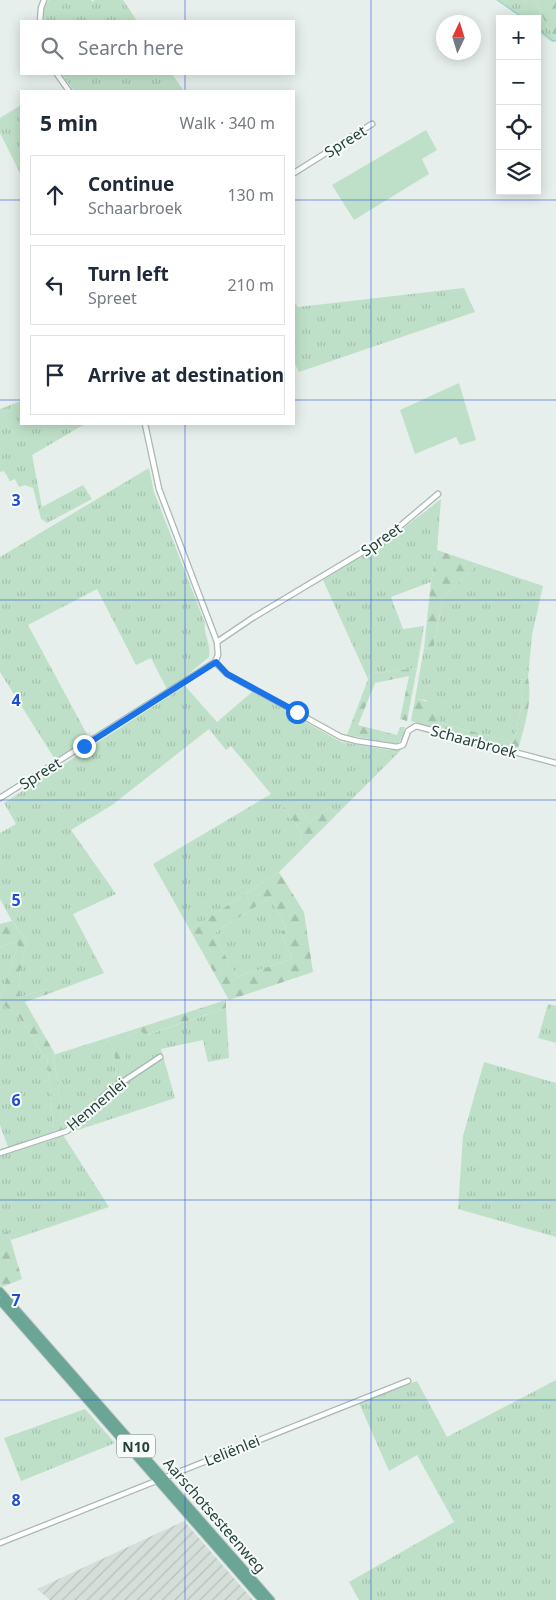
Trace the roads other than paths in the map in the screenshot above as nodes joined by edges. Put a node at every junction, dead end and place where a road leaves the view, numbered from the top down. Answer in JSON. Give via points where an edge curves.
{"nodes":[{"id":1,"x":44,"y":0,"type":"edge"},
{"id":2,"x":40,"y":20,"type":"edge"},
{"id":3,"x":57,"y":75,"type":"edge"},
{"id":4,"x":68,"y":90,"type":"edge"},
{"id":5,"x":372,"y":124,"type":"dead end"},
{"id":6,"x":295,"y":172,"type":"edge"},
{"id":7,"x":145,"y":425,"type":"edge"},
{"id":8,"x":438,"y":494,"type":"dead end"},
{"id":9,"x":217,"y":642,"type":"junction"},
{"id":10,"x":216,"y":662,"type":"junction"},
{"id":11,"x":556,"y":763,"type":"edge"},
{"id":12,"x":0,"y":798,"type":"edge"},
{"id":13,"x":160,"y":1056,"type":"dead end"},
{"id":14,"x":0,"y":1153,"type":"edge"},
{"id":15,"x":0,"y":1291,"type":"edge"},
{"id":16,"x":0,"y":1301,"type":"edge"},
{"id":17,"x":408,"y":1381,"type":"dead end"},
{"id":18,"x":160,"y":1478,"type":"junction"},
{"id":19,"x":0,"y":1543,"type":"edge"},
{"id":20,"x":262,"y":1600,"type":"edge"},
{"id":21,"x":271,"y":1600,"type":"edge"}],
"edges":[{"from":1,"to":2,"type":"street"},
{"from":3,"to":4,"type":"street"},
{"from":5,"to":6,"type":"street","name":"Spreet"},
{"from":7,"to":9,"type":"street","via":[[158,489]]},
{"from":8,"to":9,"type":"street","name":"Spreet","via":[[376,544]]},
{"from":9,"to":10,"type":"street"},
{"from":10,"to":11,"type":"street","name":"Schaarbroek","via":[[227,674],[349,739],[397,747],[403,745],[408,731],[416,726]]},
{"from":10,"to":12,"type":"street","name":"Spreet"},
{"from":13,"to":14,"type":"street","name":"Hennenlei","via":[[109,1091],[66,1131]]},
{"from":15,"to":18,"type":"main road","name":"Aarschotsesteenweg","number":"N10"},
{"from":16,"to":18,"type":"main road","name":"Aarschotsesteenweg","number":"N10"},
{"from":17,"to":18,"type":"street","name":"Leliënlei"},
{"from":18,"to":19,"type":"street","name":"Leliënlei"},
{"from":18,"to":20,"type":"main road","name":"Aarschotsesteenweg","number":"N10"},
{"from":18,"to":21,"type":"main road","name":"Aarschotsesteenweg","number":"N10"}]}
